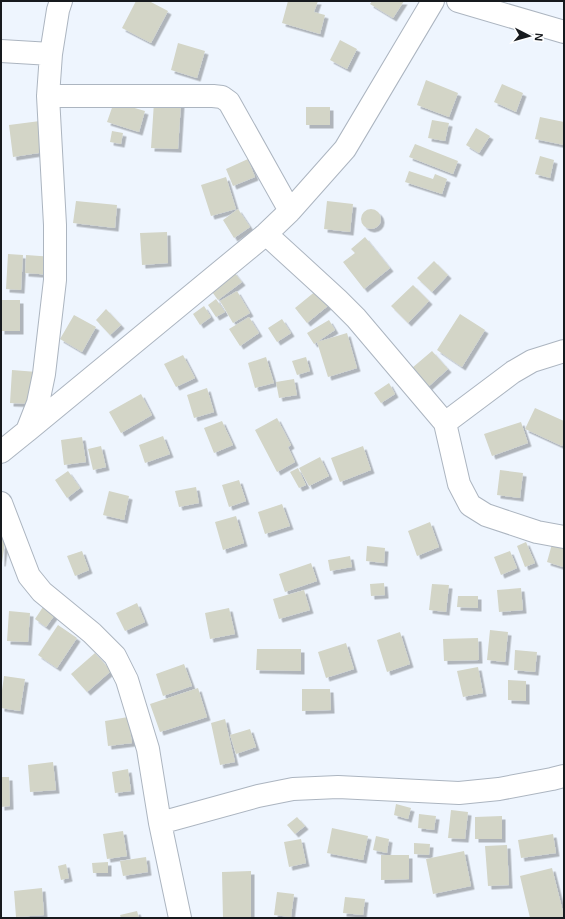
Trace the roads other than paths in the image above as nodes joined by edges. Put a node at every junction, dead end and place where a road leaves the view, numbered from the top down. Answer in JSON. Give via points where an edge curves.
{"nodes":[{"id":1,"x":61,"y":1,"type":"edge"},
{"id":2,"x":433,"y":1,"type":"edge"},
{"id":3,"x":458,"y":1,"type":"edge"},
{"id":4,"x":564,"y":32,"type":"edge"},
{"id":5,"x":1,"y":51,"type":"edge"},
{"id":6,"x":51,"y":54,"type":"junction"},
{"id":7,"x":48,"y":96,"type":"junction"},
{"id":8,"x":290,"y":211,"type":"junction"},
{"id":9,"x":266,"y":234,"type":"junction"},
{"id":10,"x":564,"y":351,"type":"edge"},
{"id":11,"x":445,"y":423,"type":"junction"},
{"id":12,"x":27,"y":431,"type":"junction"},
{"id":13,"x":1,"y":452,"type":"edge"},
{"id":14,"x":1,"y":503,"type":"edge"},
{"id":15,"x":564,"y":537,"type":"edge"},
{"id":16,"x":564,"y":776,"type":"edge"},
{"id":17,"x":160,"y":823,"type":"junction"},
{"id":18,"x":180,"y":918,"type":"edge"}],
"edges":[{"from":1,"to":6,"type":"street"},
{"from":2,"to":8,"type":"street","via":[[345,149]]},
{"from":3,"to":4,"type":"street"},
{"from":5,"to":6,"type":"street"},
{"from":6,"to":7,"type":"street"},
{"from":7,"to":8,"type":"street","via":[[222,97],[229,102]]},
{"from":7,"to":12,"type":"street","via":[[55,225],[55,280],[44,374],[38,403]]},
{"from":8,"to":9,"type":"street"},
{"from":9,"to":11,"type":"street","via":[[356,318]]},
{"from":9,"to":12,"type":"street"},
{"from":10,"to":11,"type":"street","via":[[532,361],[513,372]]},
{"from":11,"to":15,"type":"street","via":[[459,484],[470,505],[486,515],[537,532]]},
{"from":12,"to":13,"type":"street"},
{"from":14,"to":17,"type":"street","via":[[29,576],[42,592],[92,633],[115,656],[127,680],[148,749]]},
{"from":16,"to":17,"type":"street","via":[[498,789],[459,793],[338,787],[293,790],[258,796]]},
{"from":17,"to":18,"type":"street"}]}
